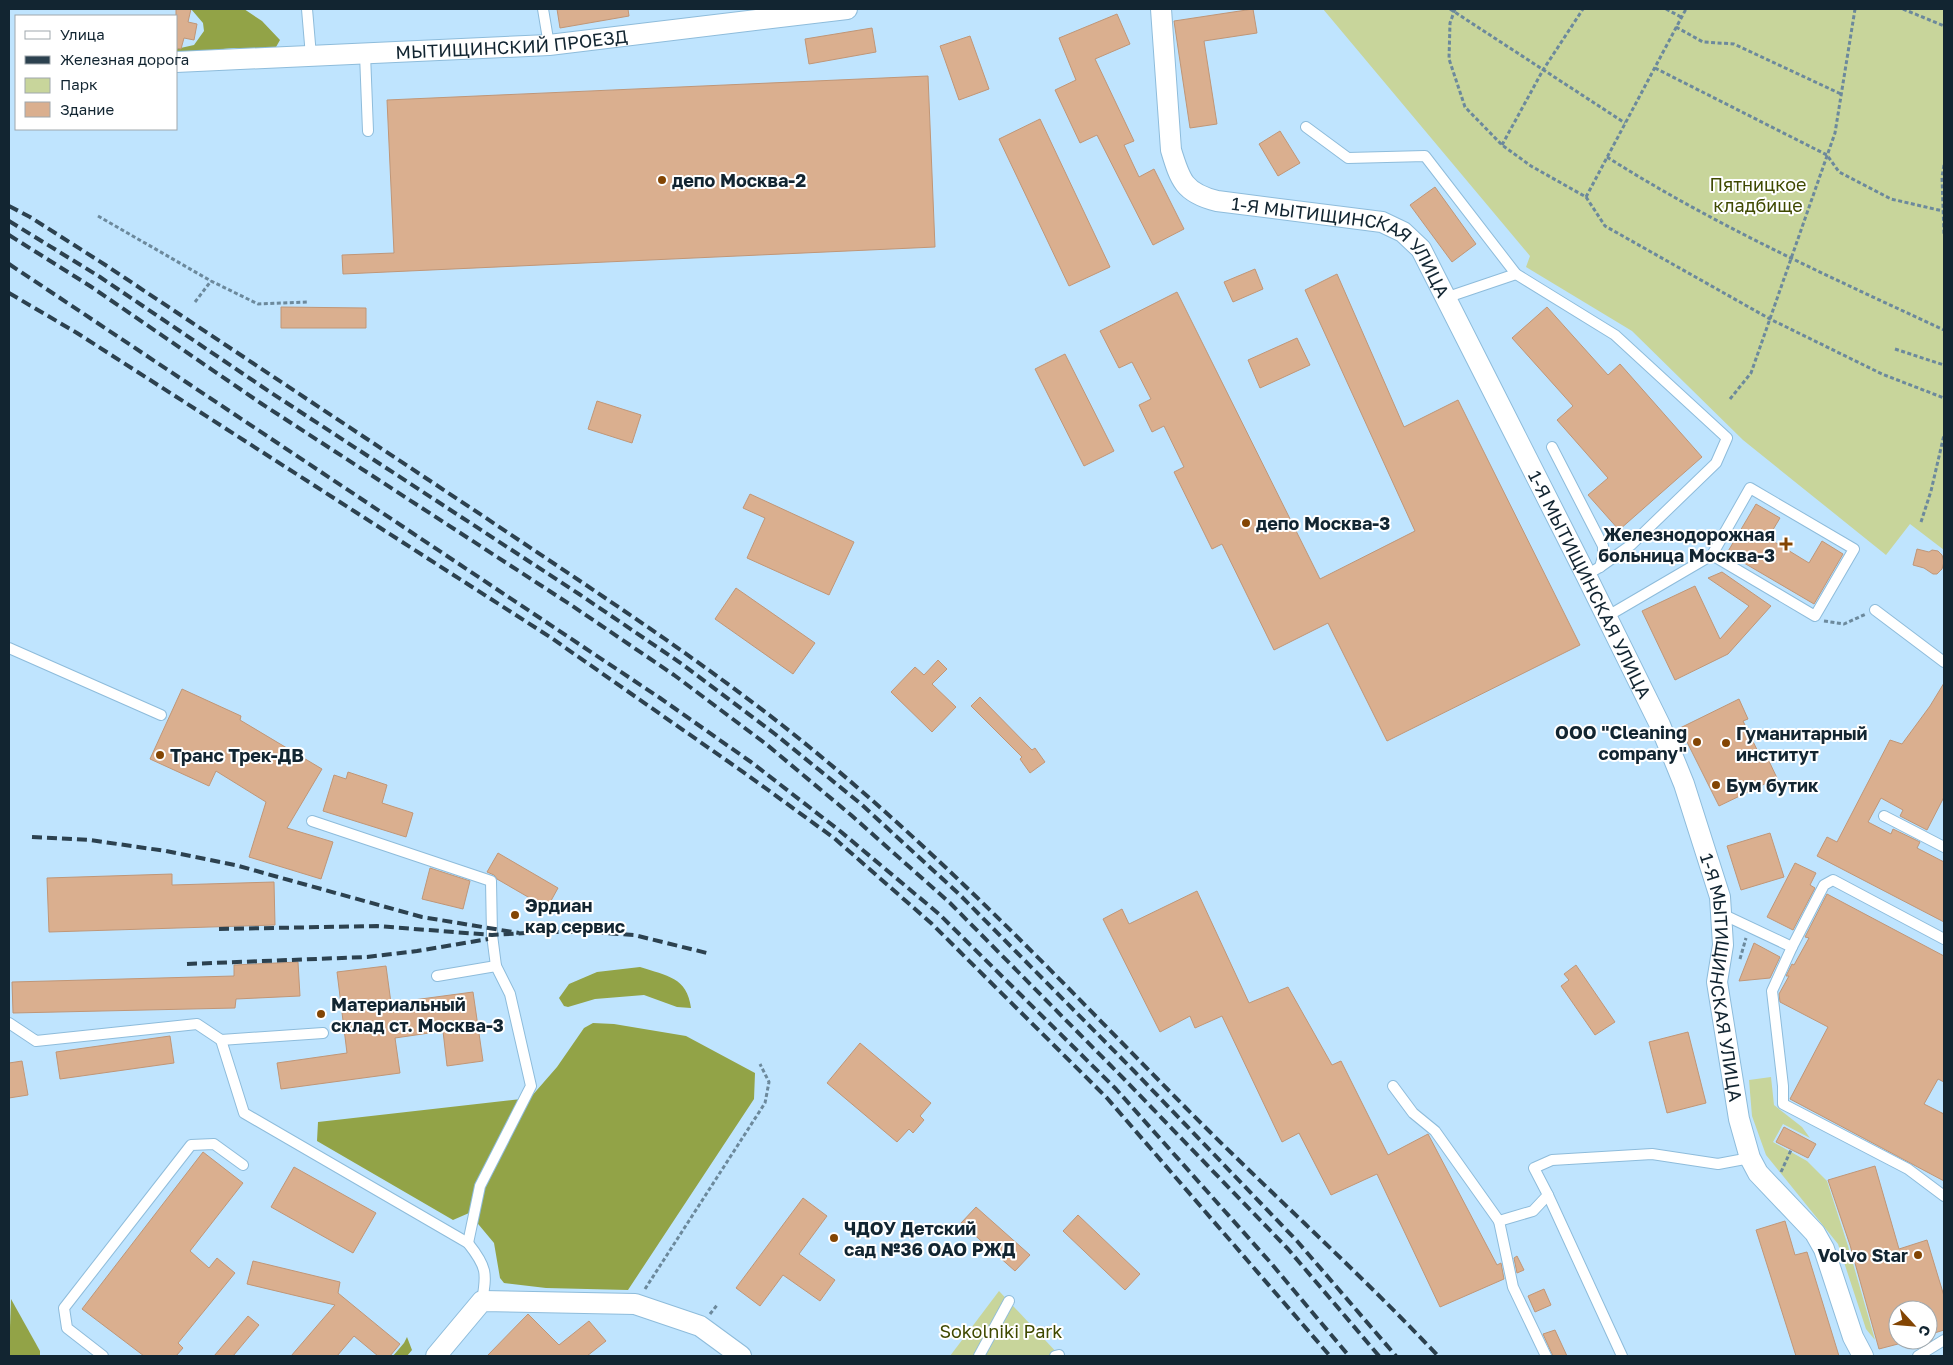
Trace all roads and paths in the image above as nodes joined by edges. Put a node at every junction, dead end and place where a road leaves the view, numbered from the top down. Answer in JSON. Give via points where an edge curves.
{"nodes":[{"id":1,"x":307,"y":9,"type":"edge"},
{"id":2,"x":543,"y":9,"type":"edge"},
{"id":3,"x":847,"y":9,"type":"edge"},
{"id":4,"x":1161,"y":9,"type":"edge"},
{"id":5,"x":1450,"y":9,"type":"edge"},
{"id":6,"x":1583,"y":9,"type":"edge"},
{"id":7,"x":1666,"y":9,"type":"edge"},
{"id":8,"x":1686,"y":9,"type":"edge"},
{"id":9,"x":1855,"y":9,"type":"edge"},
{"id":10,"x":1904,"y":9,"type":"edge"},
{"id":11,"x":1455,"y":10,"type":"edge"},
{"id":12,"x":1682,"y":17,"type":"junction"},
{"id":13,"x":1944,"y":26,"type":"edge"},
{"id":14,"x":1676,"y":27,"type":"junction"},
{"id":15,"x":549,"y":45,"type":"junction"},
{"id":16,"x":365,"y":54,"type":"junction"},
{"id":17,"x":311,"y":56,"type":"junction"},
{"id":18,"x":178,"y":62,"type":"edge"},
{"id":19,"x":1655,"y":68,"type":"junction"},
{"id":20,"x":1543,"y":70,"type":"junction"},
{"id":21,"x":1841,"y":94,"type":"junction"},
{"id":22,"x":1625,"y":123,"type":"junction"},
{"id":23,"x":1306,"y":127,"type":"dead end"},
{"id":24,"x":368,"y":130,"type":"dead end"},
{"id":25,"x":1502,"y":145,"type":"junction"},
{"id":26,"x":1827,"y":155,"type":"junction"},
{"id":27,"x":1607,"y":157,"type":"junction"},
{"id":28,"x":1944,"y":165,"type":"edge"},
{"id":29,"x":1586,"y":197,"type":"junction"},
{"id":30,"x":1943,"y":212,"type":"edge"},
{"id":31,"x":98,"y":216,"type":"dead end"},
{"id":32,"x":1944,"y":234,"type":"edge"},
{"id":33,"x":1791,"y":259,"type":"junction"},
{"id":34,"x":1516,"y":274,"type":"junction"},
{"id":35,"x":211,"y":282,"type":"junction"},
{"id":36,"x":1445,"y":298,"type":"junction"},
{"id":37,"x":195,"y":302,"type":"dead end"},
{"id":38,"x":309,"y":302,"type":"dead end"},
{"id":39,"x":1770,"y":319,"type":"junction"},
{"id":40,"x":1944,"y":330,"type":"edge"},
{"id":41,"x":1895,"y":349,"type":"dead end"},
{"id":42,"x":1944,"y":365,"type":"edge"},
{"id":43,"x":1944,"y":398,"type":"edge"},
{"id":44,"x":1730,"y":399,"type":"dead end"},
{"id":45,"x":1944,"y":435,"type":"edge"},
{"id":46,"x":1552,"y":447,"type":"dead end"},
{"id":47,"x":1921,"y":522,"type":"dead end"},
{"id":48,"x":1712,"y":555,"type":"junction"},
{"id":49,"x":1593,"y":571,"type":"junction"},
{"id":50,"x":1876,"y":610,"type":"joint"},
{"id":51,"x":1815,"y":616,"type":"junction"},
{"id":52,"x":1606,"y":617,"type":"junction"},
{"id":53,"x":9,"y":648,"type":"edge"},
{"id":54,"x":1944,"y":662,"type":"edge"},
{"id":55,"x":161,"y":716,"type":"dead end"},
{"id":56,"x":1884,"y":816,"type":"dead end"},
{"id":57,"x":312,"y":821,"type":"dead end"},
{"id":58,"x":1944,"y":847,"type":"edge"},
{"id":59,"x":1722,"y":914,"type":"junction"},
{"id":60,"x":1742,"y":923,"type":"junction"},
{"id":61,"x":1944,"y":939,"type":"edge"},
{"id":62,"x":1792,"y":947,"type":"junction"},
{"id":63,"x":1738,"y":965,"type":"dead end"},
{"id":64,"x":496,"y":966,"type":"junction"},
{"id":65,"x":437,"y":976,"type":"dead end"},
{"id":66,"x":9,"y":1023,"type":"edge"},
{"id":67,"x":323,"y":1033,"type":"dead end"},
{"id":68,"x":220,"y":1040,"type":"junction"},
{"id":69,"x":760,"y":1064,"type":"dead end"},
{"id":70,"x":1392,"y":1086,"type":"dead end"},
{"id":71,"x":1791,"y":1150,"type":"dead end"},
{"id":72,"x":1750,"y":1158,"type":"junction"},
{"id":73,"x":243,"y":1165,"type":"dead end"},
{"id":74,"x":1777,"y":1179,"type":"dead end"},
{"id":75,"x":1548,"y":1195,"type":"junction"},
{"id":76,"x":1944,"y":1196,"type":"edge"},
{"id":77,"x":1499,"y":1221,"type":"junction"},
{"id":78,"x":468,"y":1244,"type":"junction"},
{"id":79,"x":482,"y":1301,"type":"junction"},
{"id":80,"x":1009,"y":1301,"type":"dead end"},
{"id":81,"x":635,"y":1304,"type":"junction"},
{"id":82,"x":1944,"y":1340,"type":"edge"},
{"id":83,"x":103,"y":1356,"type":"edge"},
{"id":84,"x":436,"y":1356,"type":"edge"},
{"id":85,"x":741,"y":1356,"type":"edge"},
{"id":86,"x":980,"y":1356,"type":"edge"},
{"id":87,"x":1546,"y":1356,"type":"edge"},
{"id":88,"x":1622,"y":1356,"type":"edge"},
{"id":89,"x":1863,"y":1356,"type":"edge"},
{"id":90,"x":1918,"y":1356,"type":"edge"}],
"edges":[{"from":1,"to":17,"type":"lane"},
{"from":2,"to":15,"type":"lane"},
{"from":3,"to":15,"type":"street","name":"МЫТИЩИНСКИЙ ПРОЕЗД"},
{"from":4,"to":36,"type":"street","name":"1-Я МЫТИЩИНСКАЯ УЛИЦА","via":[[1171,150],[1186,186],[1199,197],[1217,202],[1382,222],[1404,232],[1421,249]]},
{"from":5,"to":11,"type":"path"},
{"from":6,"to":20,"type":"path"},
{"from":7,"to":12,"type":"path"},
{"from":8,"to":12,"type":"path"},
{"from":9,"to":21,"type":"path"},
{"from":10,"to":13,"type":"path"},
{"from":11,"to":20,"type":"path"},
{"from":11,"to":25,"type":"path","via":[[1450,23],[1449,59],[1465,107]]},
{"from":12,"to":14,"type":"path"},
{"from":14,"to":19,"type":"path"},
{"from":14,"to":21,"type":"path","via":[[1703,42],[1734,44]]},
{"from":15,"to":16,"type":"street","name":"МЫТИЩИНСКИЙ ПРОЕЗД"},
{"from":16,"to":17,"type":"street","name":"МЫТИЩИНСКИЙ ПРОЕЗД"},
{"from":16,"to":24,"type":"lane"},
{"from":17,"to":18,"type":"street","name":"МЫТИЩИНСКИЙ ПРОЕЗД"},
{"from":19,"to":22,"type":"path"},
{"from":19,"to":26,"type":"path"},
{"from":20,"to":22,"type":"path"},
{"from":20,"to":25,"type":"path"},
{"from":21,"to":26,"type":"path","via":[[1835,133]]},
{"from":22,"to":27,"type":"path"},
{"from":23,"to":34,"type":"lane","via":[[1348,158],[1425,156]]},
{"from":25,"to":29,"type":"path","via":[[1531,166]]},
{"from":26,"to":30,"type":"path","via":[[1839,172],[1891,199]]},
{"from":26,"to":33,"type":"path"},
{"from":27,"to":29,"type":"path"},
{"from":27,"to":33,"type":"path","via":[[1656,188]]},
{"from":28,"to":30,"type":"path"},
{"from":29,"to":39,"type":"path","via":[[1605,226]]},
{"from":30,"to":32,"type":"path"},
{"from":31,"to":35,"type":"path"},
{"from":33,"to":39,"type":"path"},
{"from":33,"to":40,"type":"path"},
{"from":34,"to":36,"type":"lane"},
{"from":34,"to":49,"type":"lane","via":[[1615,335],[1727,438],[1716,462],[1631,544]]},
{"from":35,"to":37,"type":"path"},
{"from":35,"to":38,"type":"path","via":[[258,304]]},
{"from":36,"to":49,"type":"street","name":"1-Я МЫТИЩИНСКАЯ УЛИЦА"},
{"from":39,"to":43,"type":"path","via":[[1882,374]]},
{"from":39,"to":44,"type":"path","via":[[1751,373]]},
{"from":41,"to":42,"type":"path"},
{"from":45,"to":47,"type":"path","via":[[1932,491]]},
{"from":46,"to":49,"type":"lane","via":[[1603,546],[1603,557]]},
{"from":48,"to":51,"type":"lane"},
{"from":48,"to":51,"type":"lane","via":[[1750,488],[1846,544],[1854,549]]},
{"from":48,"to":52,"type":"lane"},
{"from":49,"to":52,"type":"street","name":"1-Я МЫТИЩИНСКАЯ УЛИЦА"},
{"from":50,"to":51,"type":"path","via":[[1844,624],[1826,622]]},
{"from":50,"to":54,"type":"lane"},
{"from":52,"to":59,"type":"street","name":"1-Я МЫТИЩИНСКАЯ УЛИЦА","via":[[1660,725],[1684,784],[1720,897]]},
{"from":53,"to":55,"type":"lane"},
{"from":56,"to":58,"type":"lane"},
{"from":57,"to":64,"type":"lane","via":[[491,880]]},
{"from":59,"to":60,"type":"lane"},
{"from":59,"to":72,"type":"street","name":"1-Я МЫТИЩИНСКАЯ УЛИЦА","via":[[1724,944],[1717,982],[1739,1119]]},
{"from":60,"to":62,"type":"lane"},
{"from":60,"to":63,"type":"path","via":[[1746,939]]},
{"from":61,"to":62,"type":"lane","via":[[1833,880],[1824,885]]},
{"from":62,"to":76,"type":"lane","via":[[1772,992],[1784,1104],[1908,1169]]},
{"from":64,"to":65,"type":"lane"},
{"from":64,"to":78,"type":"lane","via":[[510,994],[531,1086],[480,1186]]},
{"from":66,"to":68,"type":"lane","via":[[36,1041],[197,1024]]},
{"from":67,"to":68,"type":"lane"},
{"from":68,"to":78,"type":"lane","via":[[244,1113]]},
{"from":69,"to":81,"type":"path","via":[[770,1082],[765,1103]]},
{"from":70,"to":77,"type":"lane","via":[[1413,1112],[1435,1131]]},
{"from":71,"to":74,"type":"path"},
{"from":72,"to":75,"type":"lane","via":[[1718,1164],[1652,1154],[1552,1160],[1534,1168]]},
{"from":72,"to":89,"type":"street","name":"1-Я МЫТИЩИНСКАЯ УЛИЦА","via":[[1758,1173],[1815,1233],[1824,1249],[1853,1337]]},
{"from":73,"to":83,"type":"lane","via":[[214,1144],[191,1145],[64,1308],[67,1328]]},
{"from":75,"to":77,"type":"lane","via":[[1533,1211]]},
{"from":75,"to":88,"type":"lane"},
{"from":77,"to":87,"type":"lane","via":[[1513,1287]]},
{"from":78,"to":79,"type":"lane","via":[[481,1260],[486,1278]]},
{"from":79,"to":81,"type":"street"},
{"from":79,"to":84,"type":"street"},
{"from":80,"to":86,"type":"lane"},
{"from":81,"to":85,"type":"street","via":[[700,1326]]},
{"from":82,"to":90,"type":"lane"}]}
